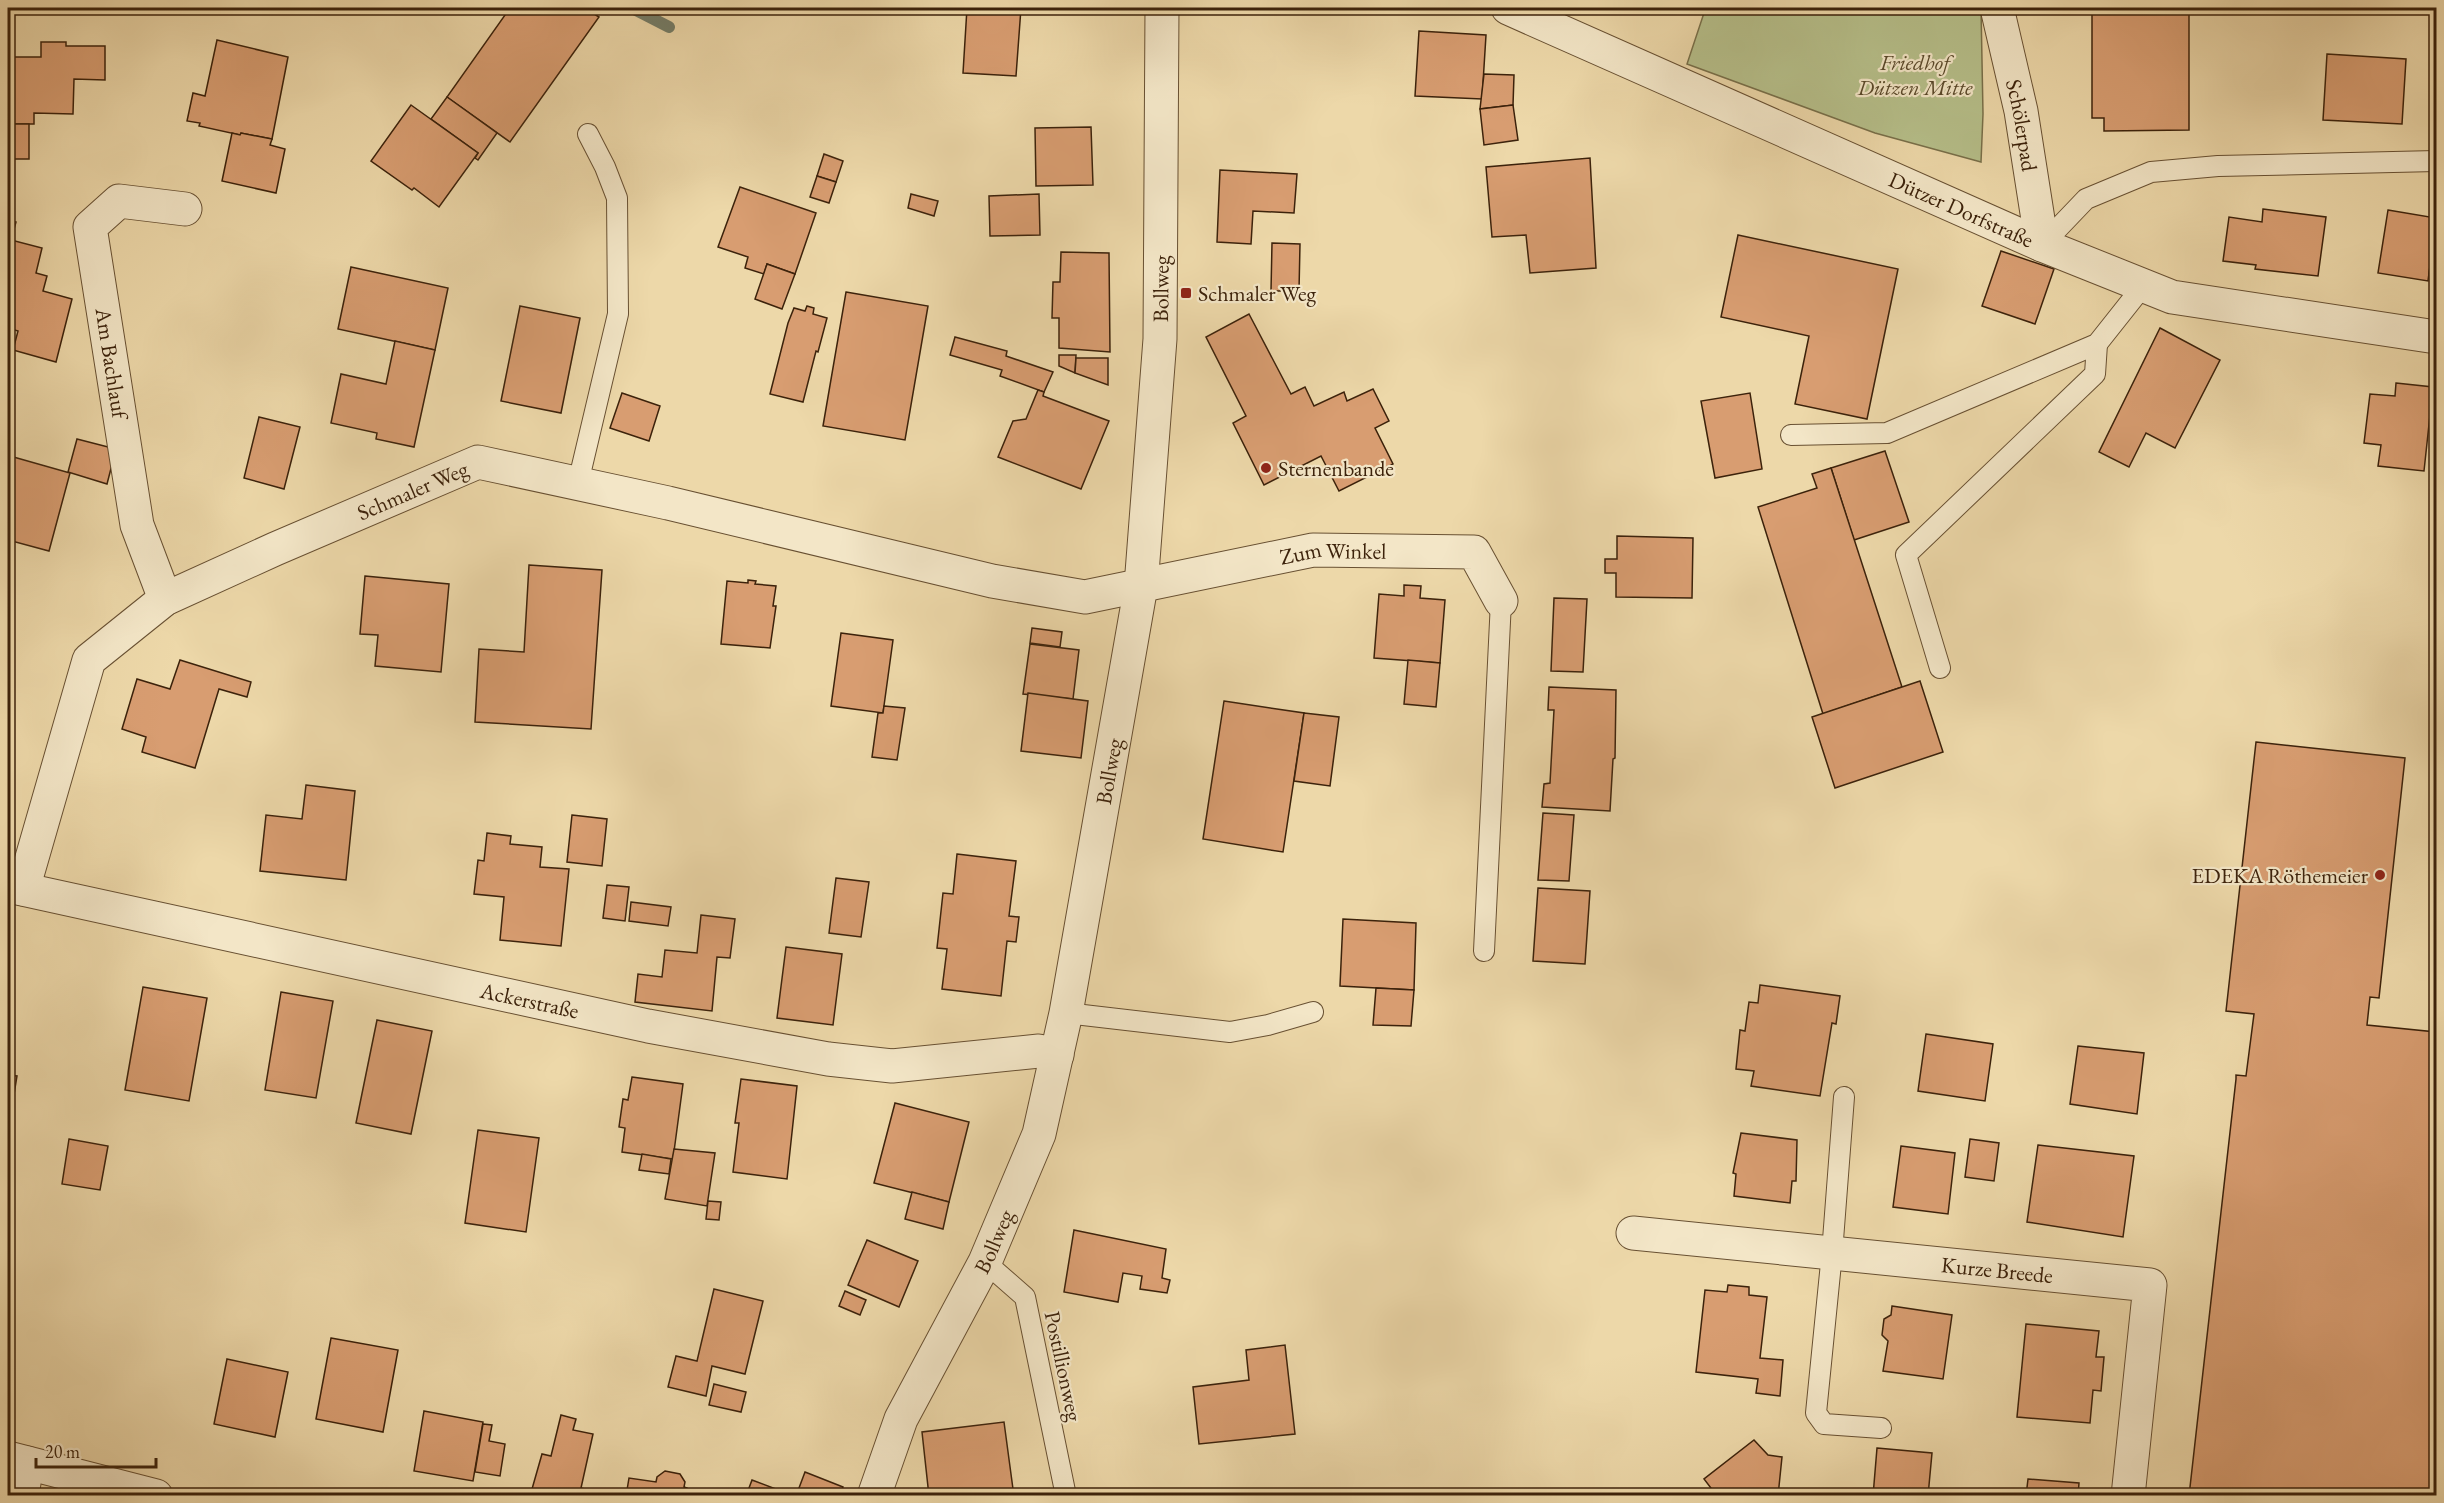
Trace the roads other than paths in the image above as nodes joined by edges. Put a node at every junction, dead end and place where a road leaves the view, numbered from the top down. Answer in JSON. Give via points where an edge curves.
{"nodes":[{"id":1,"x":1162,"y":8,"type":"edge"},
{"id":2,"x":1508,"y":8,"type":"edge"},
{"id":3,"x":1997,"y":8,"type":"edge"},
{"id":4,"x":1546,"y":16,"type":"edge"},
{"id":5,"x":588,"y":134,"type":"dead end"},
{"id":6,"x":2436,"y":161,"type":"edge"},
{"id":7,"x":185,"y":209,"type":"dead end"},
{"id":8,"x":2042,"y":245,"type":"junction"},
{"id":9,"x":2143,"y":286,"type":"junction"},
{"id":10,"x":2436,"y":336,"type":"edge"},
{"id":11,"x":2097,"y":344,"type":"junction"},
{"id":12,"x":1791,"y":435,"type":"dead end"},
{"id":13,"x":578,"y":483,"type":"junction"},
{"id":14,"x":1141,"y":586,"type":"junction"},
{"id":15,"x":165,"y":599,"type":"junction"},
{"id":16,"x":1501,"y":602,"type":"joint"},
{"id":17,"x":1940,"y":668,"type":"dead end"},
{"id":18,"x":15,"y":888,"type":"edge"},
{"id":19,"x":1484,"y":951,"type":"dead end"},
{"id":20,"x":1313,"y":1012,"type":"dead end"},
{"id":21,"x":1066,"y":1013,"type":"junction"},
{"id":22,"x":1058,"y":1055,"type":"junction"},
{"id":23,"x":1844,"y":1097,"type":"dead end"},
{"id":24,"x":1633,"y":1233,"type":"dead end"},
{"id":25,"x":1832,"y":1253,"type":"junction"},
{"id":26,"x":985,"y":1262,"type":"junction"},
{"id":27,"x":1881,"y":1428,"type":"dead end"},
{"id":28,"x":17,"y":1461,"type":"edge"},
{"id":29,"x":22,"y":1496,"type":"edge"},
{"id":30,"x":156,"y":1496,"type":"edge"},
{"id":31,"x":874,"y":1496,"type":"edge"},
{"id":32,"x":1066,"y":1496,"type":"edge"},
{"id":33,"x":2128,"y":1496,"type":"edge"}],
"edges":[{"from":1,"to":14,"type":"street","name":"Bollweg","via":[[1160,339]]},
{"from":2,"to":4,"type":"street","name":"Dützer Dorfstraße"},
{"from":3,"to":8,"type":"street","name":"Schölerpad","via":[[2021,111]]},
{"from":4,"to":8,"type":"street","name":"Dützer Dorfstraße"},
{"from":5,"to":13,"type":"lane","via":[[617,198],[618,314]]},
{"from":6,"to":8,"type":"lane","via":[[2218,166],[2151,172],[2086,199]]},
{"from":7,"to":15,"type":"street","name":"Am Bachlauf","via":[[118,201],[90,227],[138,525]]},
{"from":8,"to":9,"type":"street","name":"Dützer Dorfstraße"},
{"from":9,"to":10,"type":"street","name":"Dützer Dorfstraße","via":[[2172,297]]},
{"from":9,"to":11,"type":"lane"},
{"from":11,"to":12,"type":"lane","via":[[1887,433]]},
{"from":11,"to":17,"type":"lane","via":[[2095,374],[1906,555]]},
{"from":13,"to":14,"type":"street","name":"Schmaler Weg","via":[[992,580],[1085,597]]},
{"from":13,"to":15,"type":"street","name":"Schmaler Weg","via":[[478,462]]},
{"from":14,"to":16,"type":"street","name":"Zum Winkel","via":[[1313,550],[1474,552]]},
{"from":14,"to":21,"type":"street","name":"Bollweg"},
{"from":15,"to":18,"type":"street","name":"Schmaler Weg","via":[[89,660]]},
{"from":16,"to":19,"type":"lane"},
{"from":18,"to":22,"type":"street","name":"Ackerstraße","via":[[648,1026],[828,1059],[892,1066],[1039,1051]]},
{"from":20,"to":21,"type":"lane","via":[[1230,1032]]},
{"from":21,"to":22,"type":"street","name":"Bollweg"},
{"from":22,"to":26,"type":"street","name":"Bollweg","via":[[1039,1134]]},
{"from":23,"to":25,"type":"lane"},
{"from":24,"to":25,"type":"street","name":"Kurze Breede"},
{"from":25,"to":27,"type":"lane","via":[[1816,1413],[1824,1424]]},
{"from":25,"to":33,"type":"street","name":"Kurze Breede","via":[[2150,1285]]},
{"from":26,"to":31,"type":"street","name":"Bollweg","via":[[901,1419]]},
{"from":26,"to":32,"type":"lane","name":"Postillionweg","via":[[1025,1297]]},
{"from":28,"to":29,"type":"street"},
{"from":28,"to":30,"type":"street"}]}
